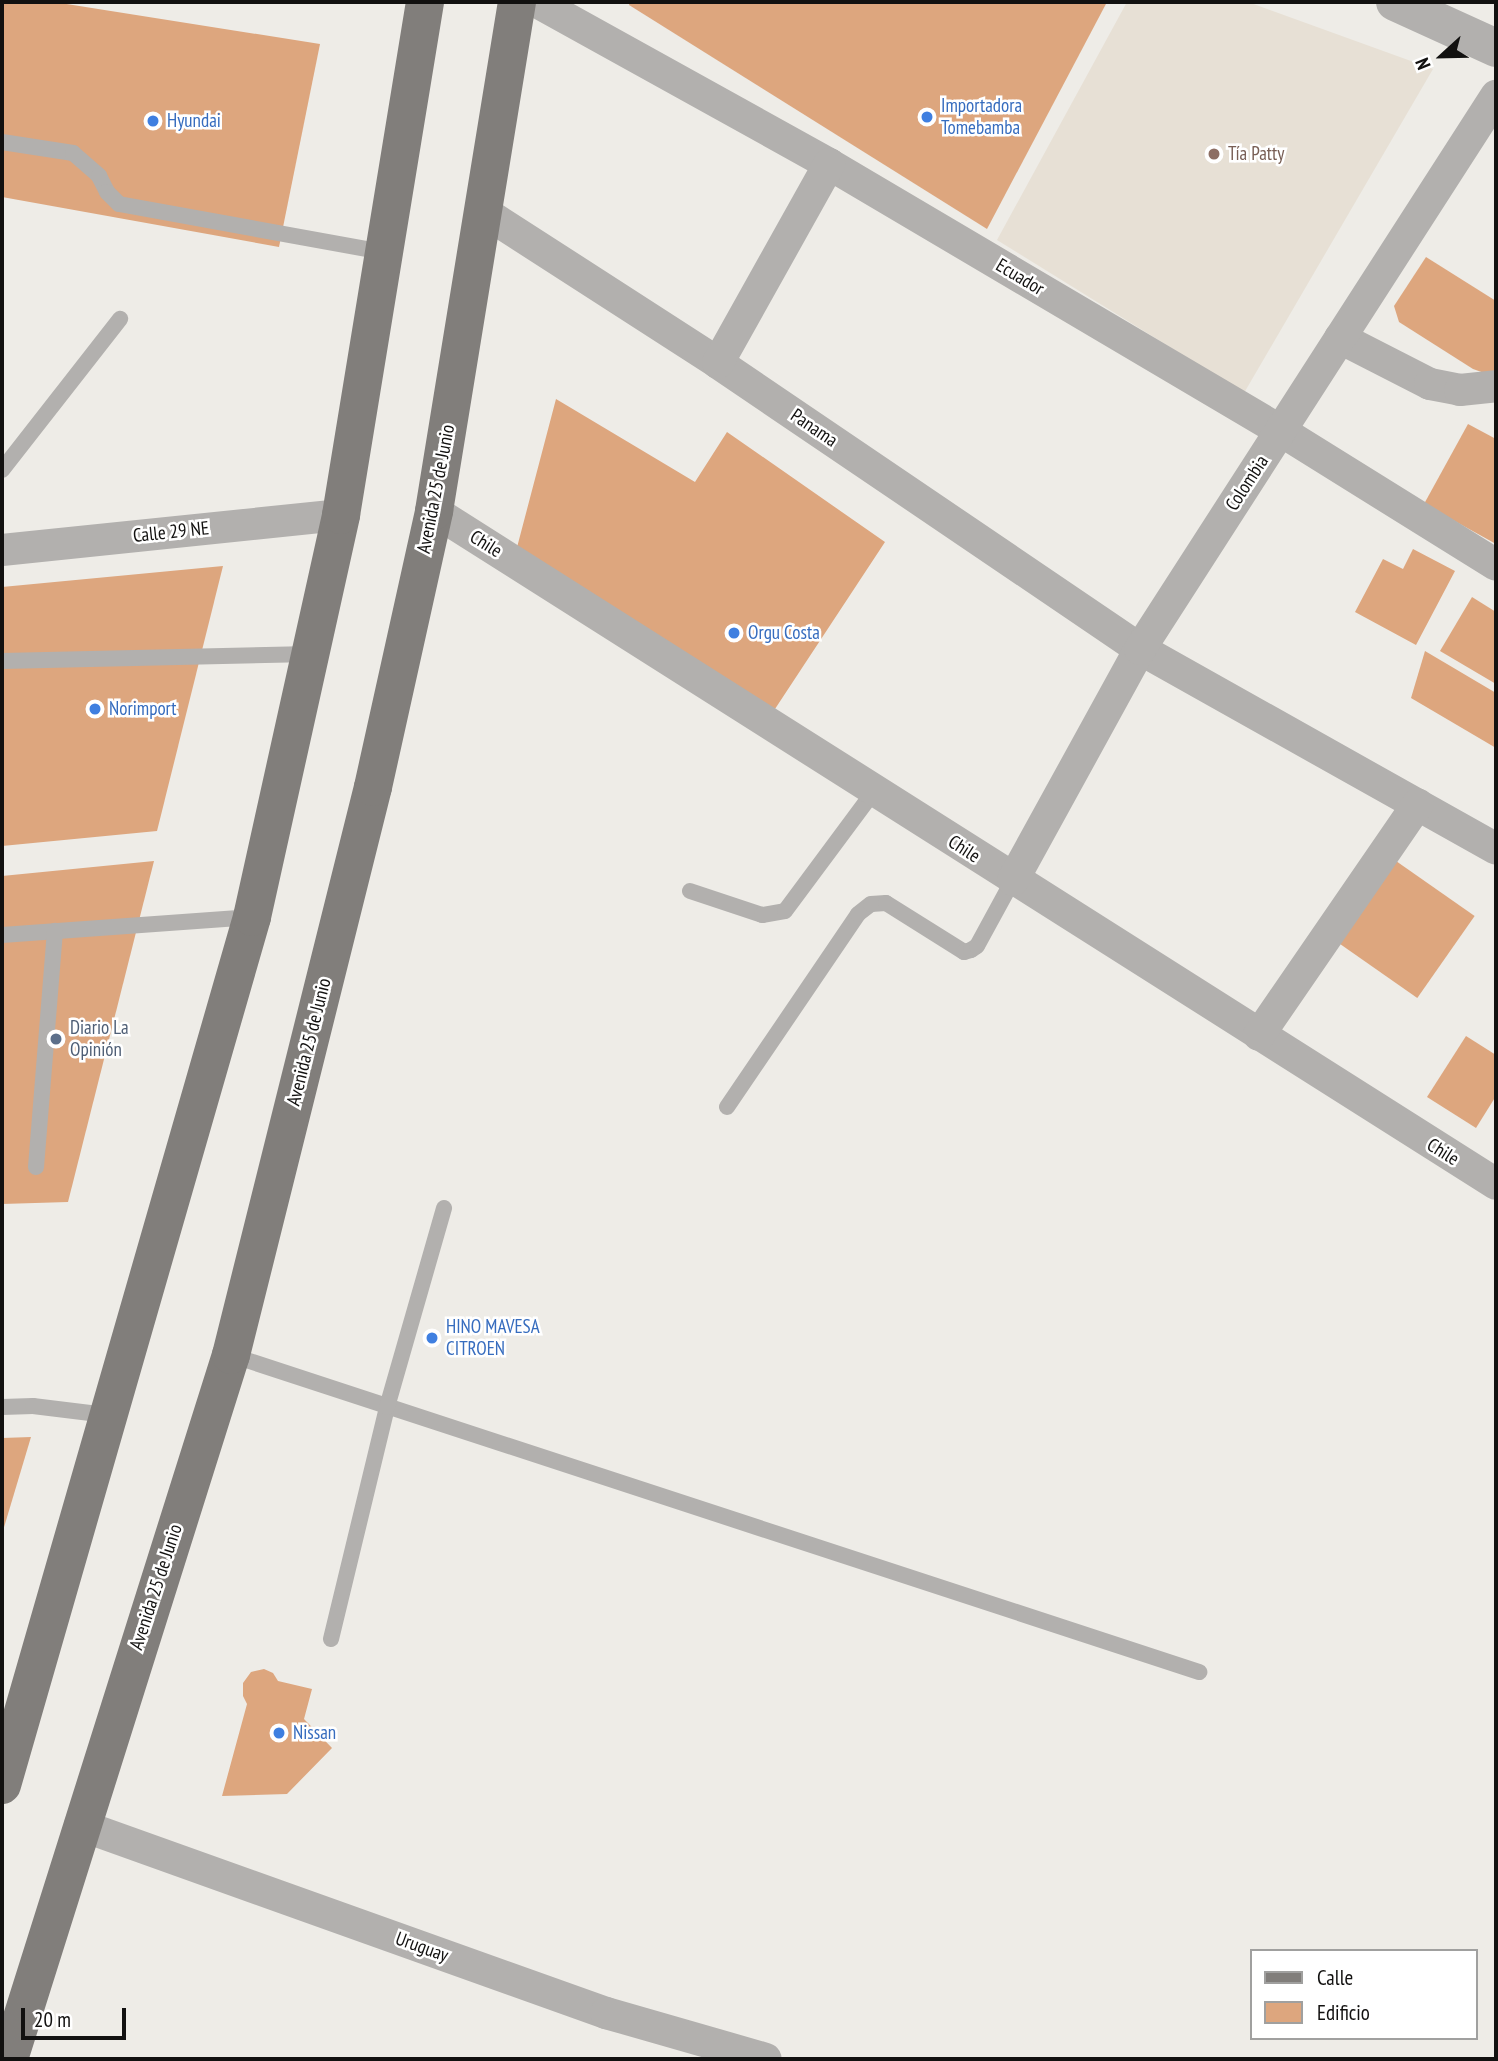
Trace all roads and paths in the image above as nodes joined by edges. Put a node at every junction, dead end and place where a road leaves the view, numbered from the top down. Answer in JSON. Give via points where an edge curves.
{"nodes":[{"id":1,"x":425,"y":2,"type":"edge"},
{"id":2,"x":517,"y":2,"type":"edge"},
{"id":3,"x":537,"y":2,"type":"edge"},
{"id":4,"x":1395,"y":2,"type":"edge"},
{"id":5,"x":1496,"y":48,"type":"edge"},
{"id":6,"x":1496,"y":96,"type":"edge"},
{"id":7,"x":2,"y":142,"type":"edge"},
{"id":8,"x":829,"y":164,"type":"junction"},
{"id":9,"x":484,"y":212,"type":"junction"},
{"id":10,"x":384,"y":251,"type":"junction"},
{"id":11,"x":120,"y":319,"type":"dead end"},
{"id":12,"x":1340,"y":338,"type":"junction"},
{"id":13,"x":718,"y":363,"type":"junction"},
{"id":14,"x":1496,"y":386,"type":"edge"},
{"id":15,"x":1281,"y":431,"type":"junction"},
{"id":16,"x":2,"y":470,"type":"edge"},
{"id":17,"x":434,"y":511,"type":"junction"},
{"id":18,"x":341,"y":515,"type":"junction"},
{"id":19,"x":2,"y":550,"type":"edge"},
{"id":20,"x":1496,"y":565,"type":"edge"},
{"id":21,"x":1140,"y":649,"type":"junction"},
{"id":22,"x":312,"y":654,"type":"junction"},
{"id":23,"x":2,"y":661,"type":"edge"},
{"id":24,"x":874,"y":791,"type":"junction"},
{"id":25,"x":1418,"y":804,"type":"junction"},
{"id":26,"x":1496,"y":849,"type":"edge"},
{"id":27,"x":1013,"y":880,"type":"junction"},
{"id":28,"x":690,"y":891,"type":"dead end"},
{"id":29,"x":253,"y":916,"type":"junction"},
{"id":30,"x":55,"y":931,"type":"junction"},
{"id":31,"x":2,"y":935,"type":"edge"},
{"id":32,"x":1259,"y":1035,"type":"junction"},
{"id":33,"x":727,"y":1107,"type":"dead end"},
{"id":34,"x":36,"y":1167,"type":"dead end"},
{"id":35,"x":1496,"y":1184,"type":"edge"},
{"id":36,"x":444,"y":1208,"type":"dead end"},
{"id":37,"x":231,"y":1355,"type":"junction"},
{"id":38,"x":387,"y":1407,"type":"junction"},
{"id":39,"x":2,"y":1408,"type":"edge"},
{"id":40,"x":106,"y":1415,"type":"junction"},
{"id":41,"x":331,"y":1639,"type":"dead end"},
{"id":42,"x":1199,"y":1672,"type":"dead end"},
{"id":43,"x":2,"y":1785,"type":"edge"},
{"id":44,"x":80,"y":1825,"type":"junction"},
{"id":45,"x":9,"y":2059,"type":"edge"},
{"id":46,"x":766,"y":2059,"type":"edge"}],
"edges":[{"from":1,"to":10,"type":"main road"},
{"from":2,"to":9,"type":"main road","name":"Avenida 25 de Junio"},
{"from":3,"to":8,"type":"street","name":"Ecuador"},
{"from":4,"to":5,"type":"street"},
{"from":6,"to":12,"type":"street","name":"Colombia"},
{"from":7,"to":10,"type":"lane","via":[[73,153],[99,176],[119,204]]},
{"from":8,"to":13,"type":"street"},
{"from":8,"to":15,"type":"street","name":"Ecuador"},
{"from":9,"to":13,"type":"street","name":"Panama"},
{"from":9,"to":17,"type":"main road","name":"Avenida 25 de Junio"},
{"from":10,"to":18,"type":"main road"},
{"from":11,"to":16,"type":"lane"},
{"from":12,"to":14,"type":"street","via":[[1430,384],[1460,390]]},
{"from":12,"to":15,"type":"street","name":"Colombia"},
{"from":13,"to":21,"type":"street","name":"Panama"},
{"from":15,"to":20,"type":"street","name":"Ecuador"},
{"from":15,"to":21,"type":"street","name":"Colombia"},
{"from":17,"to":24,"type":"street","name":"Chile"},
{"from":17,"to":37,"type":"main road","name":"Avenida 25 de Junio","via":[[373,787]]},
{"from":18,"to":19,"type":"street","name":"Calle 29 NE"},
{"from":18,"to":22,"type":"main road"},
{"from":21,"to":25,"type":"street","name":"Panama"},
{"from":21,"to":27,"type":"street","name":"Colombia"},
{"from":22,"to":23,"type":"lane"},
{"from":22,"to":29,"type":"main road"},
{"from":24,"to":27,"type":"street","name":"Chile"},
{"from":24,"to":28,"type":"lane","via":[[785,911],[762,915]]},
{"from":25,"to":26,"type":"street","name":"Panama"},
{"from":25,"to":32,"type":"street"},
{"from":27,"to":32,"type":"street","name":"Chile"},
{"from":27,"to":33,"type":"lane","via":[[971,950],[964,951],[886,903],[871,904],[858,914]]},
{"from":29,"to":30,"type":"lane"},
{"from":29,"to":40,"type":"main road"},
{"from":30,"to":31,"type":"lane"},
{"from":30,"to":34,"type":"lane"},
{"from":32,"to":35,"type":"street","name":"Chile"},
{"from":36,"to":38,"type":"lane"},
{"from":37,"to":38,"type":"lane"},
{"from":37,"to":44,"type":"main road","name":"Avenida 25 de Junio"},
{"from":38,"to":41,"type":"lane"},
{"from":38,"to":42,"type":"lane"},
{"from":39,"to":40,"type":"lane","via":[[33,1406]]},
{"from":40,"to":43,"type":"main road"},
{"from":44,"to":45,"type":"main road","name":"Avenida 25 de Junio"},
{"from":44,"to":46,"type":"street","name":"Uruguay","via":[[606,2013]]}]}
